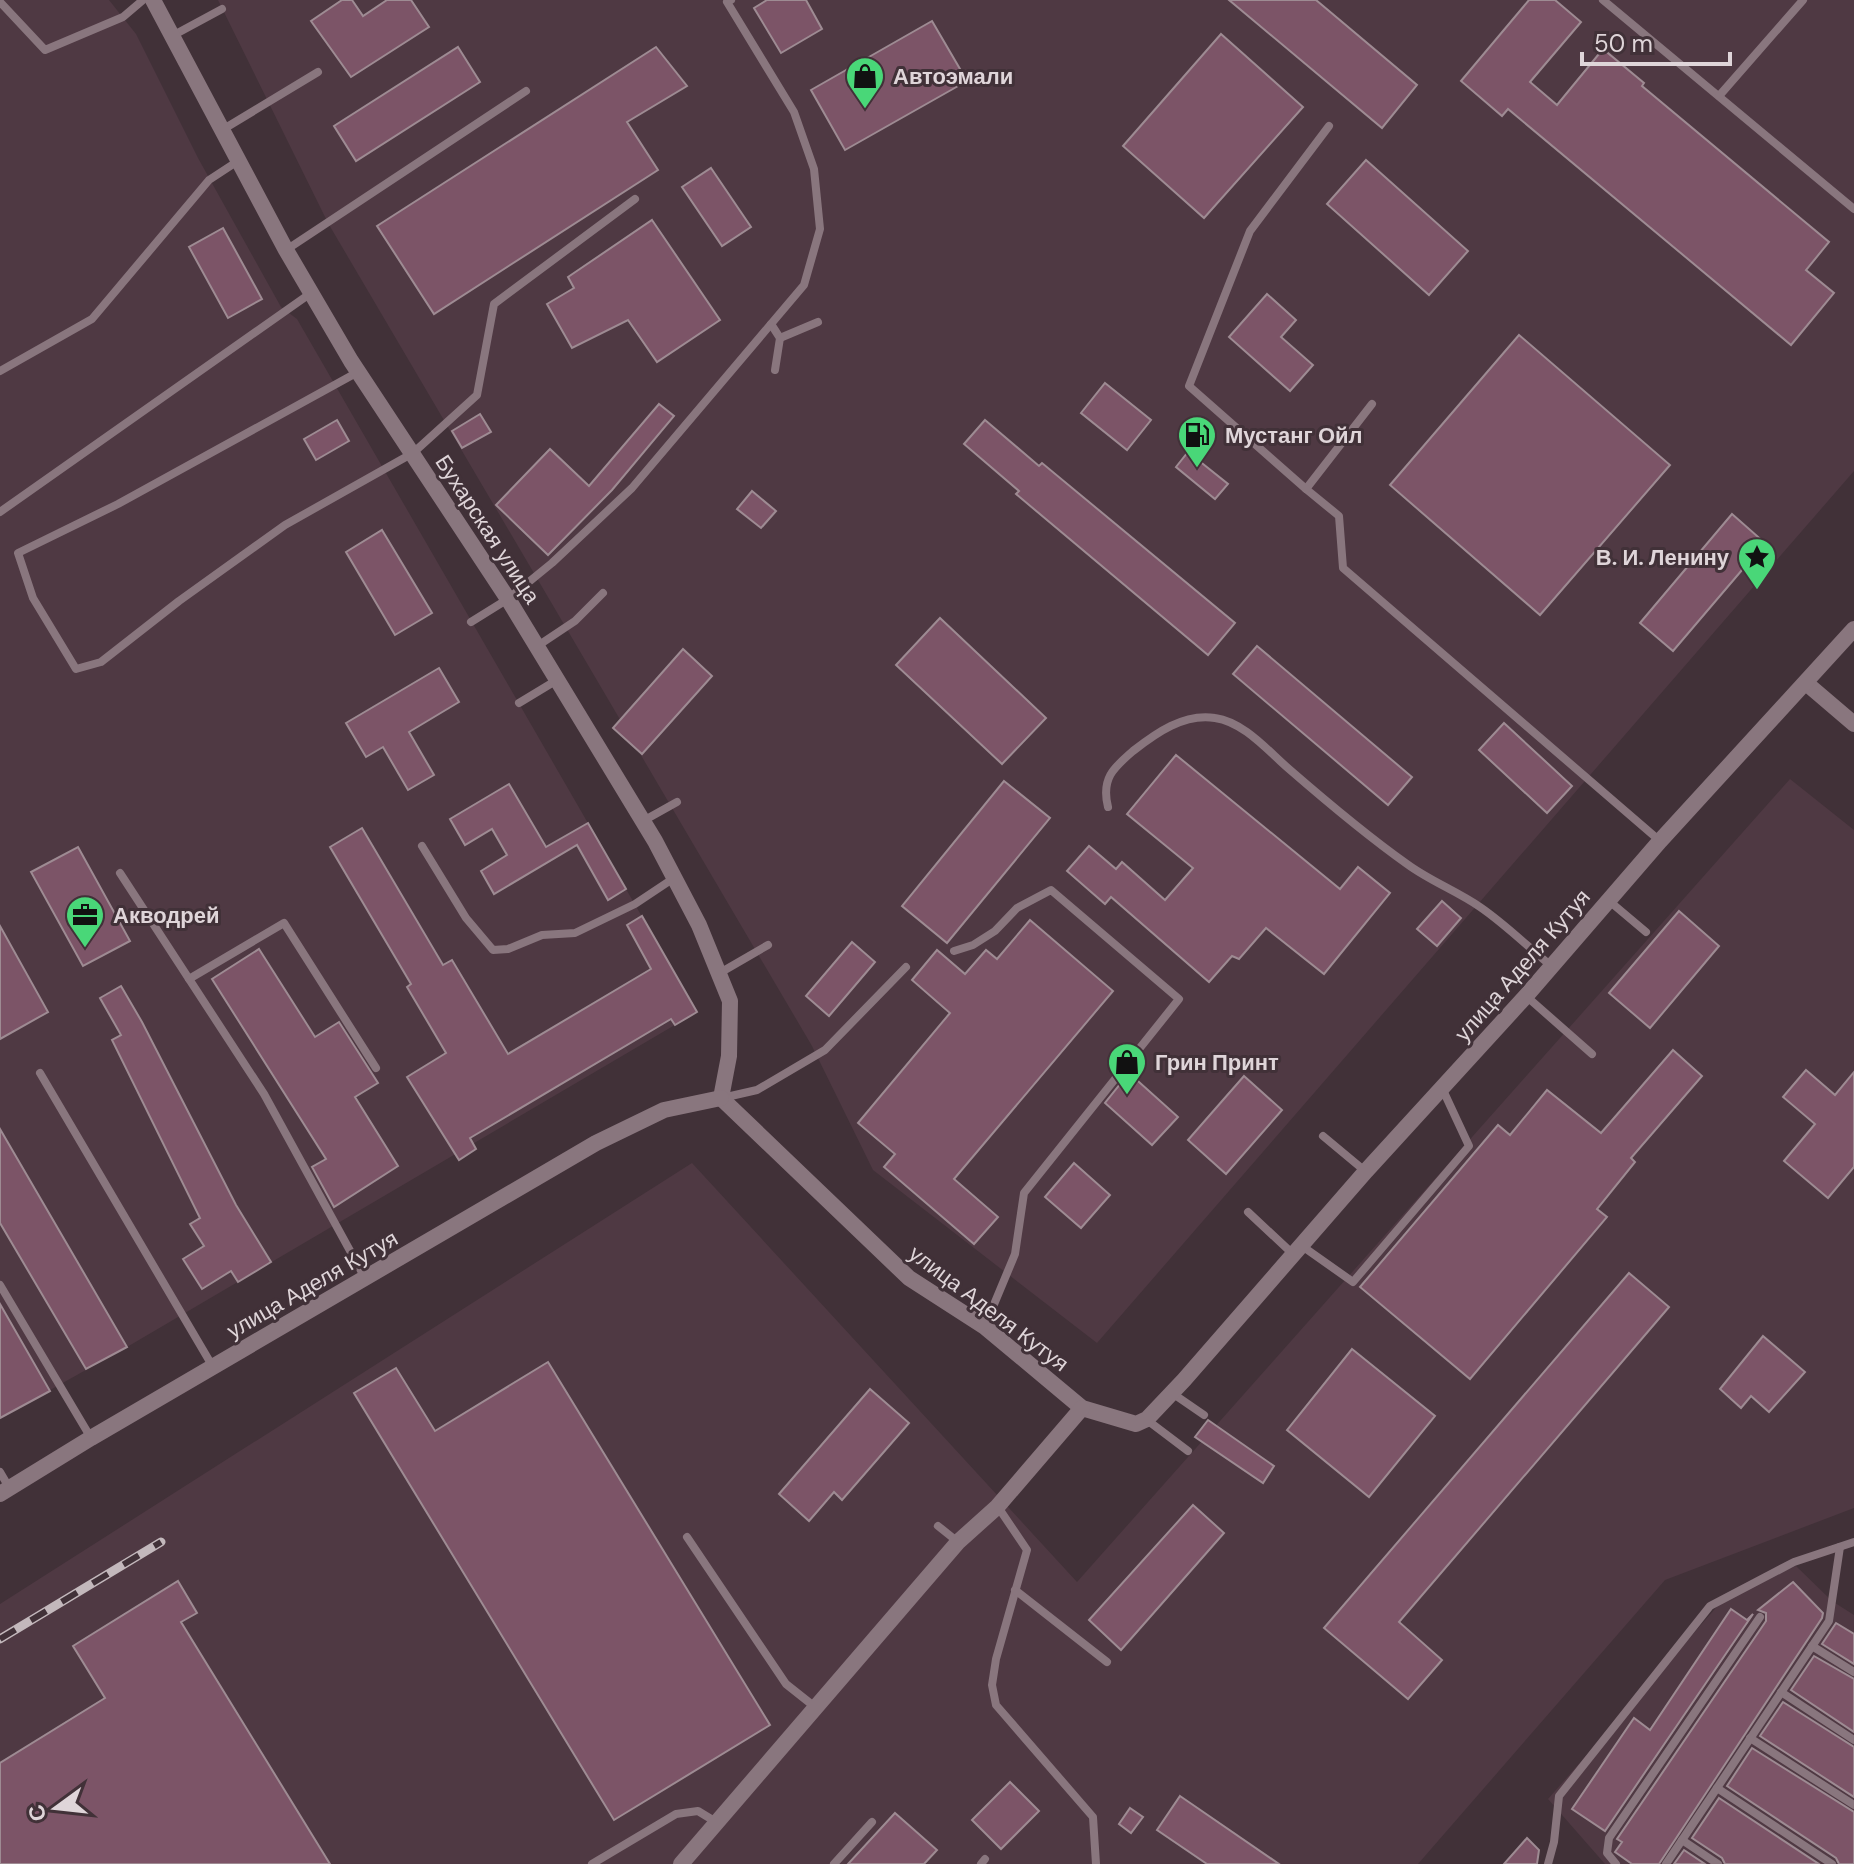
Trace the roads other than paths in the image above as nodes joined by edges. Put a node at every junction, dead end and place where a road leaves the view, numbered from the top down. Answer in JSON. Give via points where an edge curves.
{"nodes":[{"id":1,"x":143,"y":0,"type":"edge"},
{"id":2,"x":153,"y":0,"type":"edge"},
{"id":3,"x":731,"y":0,"type":"edge"},
{"id":4,"x":1603,"y":0,"type":"edge"},
{"id":5,"x":1803,"y":0,"type":"edge"},
{"id":6,"x":0,"y":2,"type":"edge"},
{"id":7,"x":222,"y":9,"type":"dead end"},
{"id":8,"x":172,"y":36,"type":"junction"},
{"id":9,"x":318,"y":72,"type":"dead end"},
{"id":10,"x":526,"y":91,"type":"dead end"},
{"id":11,"x":1719,"y":96,"type":"junction"},
{"id":12,"x":1329,"y":126,"type":"dead end"},
{"id":13,"x":221,"y":130,"type":"junction"},
{"id":14,"x":238,"y":161,"type":"junction"},
{"id":15,"x":635,"y":199,"type":"dead end"},
{"id":16,"x":1854,"y":209,"type":"edge"},
{"id":17,"x":286,"y":250,"type":"junction"},
{"id":18,"x":311,"y":293,"type":"junction"},
{"id":19,"x":818,"y":322,"type":"dead end"},
{"id":20,"x":771,"y":324,"type":"junction"},
{"id":21,"x":780,"y":338,"type":"junction"},
{"id":22,"x":775,"y":370,"type":"dead end"},
{"id":23,"x":0,"y":371,"type":"edge"},
{"id":24,"x":358,"y":372,"type":"junction"},
{"id":25,"x":1372,"y":404,"type":"dead end"},
{"id":26,"x":413,"y":453,"type":"junction"},
{"id":27,"x":1306,"y":489,"type":"junction"},
{"id":28,"x":0,"y":512,"type":"edge"},
{"id":29,"x":603,"y":593,"type":"dead end"},
{"id":30,"x":508,"y":599,"type":"junction"},
{"id":31,"x":471,"y":622,"type":"dead end"},
{"id":32,"x":1854,"y":629,"type":"edge"},
{"id":33,"x":536,"y":647,"type":"junction"},
{"id":34,"x":557,"y":680,"type":"junction"},
{"id":35,"x":1806,"y":683,"type":"junction"},
{"id":36,"x":519,"y":703,"type":"dead end"},
{"id":37,"x":1854,"y":724,"type":"edge"},
{"id":38,"x":677,"y":802,"type":"dead end"},
{"id":39,"x":1108,"y":807,"type":"dead end"},
{"id":40,"x":643,"y":821,"type":"junction"},
{"id":41,"x":1660,"y":841,"type":"junction"},
{"id":42,"x":422,"y":846,"type":"dead end"},
{"id":43,"x":120,"y":873,"type":"dead end"},
{"id":44,"x":674,"y":878,"type":"junction"},
{"id":45,"x":1608,"y":900,"type":"junction"},
{"id":46,"x":1646,"y":932,"type":"dead end"},
{"id":47,"x":768,"y":945,"type":"dead end"},
{"id":48,"x":954,"y":951,"type":"dead end"},
{"id":49,"x":1550,"y":965,"type":"junction"},
{"id":50,"x":906,"y":967,"type":"dead end"},
{"id":51,"x":718,"y":974,"type":"junction"},
{"id":52,"x":189,"y":979,"type":"junction"},
{"id":53,"x":1526,"y":996,"type":"junction"},
{"id":54,"x":1592,"y":1054,"type":"dead end"},
{"id":55,"x":376,"y":1068,"type":"dead end"},
{"id":56,"x":40,"y":1073,"type":"dead end"},
{"id":57,"x":1442,"y":1088,"type":"junction"},
{"id":58,"x":721,"y":1098,"type":"junction"},
{"id":59,"x":1323,"y":1136,"type":"dead end"},
{"id":60,"x":1366,"y":1171,"type":"junction"},
{"id":61,"x":1248,"y":1212,"type":"dead end"},
{"id":62,"x":1299,"y":1251,"type":"junction"},
{"id":63,"x":365,"y":1278,"type":"junction"},
{"id":64,"x":0,"y":1285,"type":"edge"},
{"id":65,"x":985,"y":1327,"type":"junction"},
{"id":66,"x":213,"y":1368,"type":"junction"},
{"id":67,"x":1171,"y":1393,"type":"junction"},
{"id":68,"x":1082,"y":1408,"type":"junction"},
{"id":69,"x":1204,"y":1415,"type":"dead end"},
{"id":70,"x":1147,"y":1419,"type":"junction"},
{"id":71,"x":91,"y":1438,"type":"junction"},
{"id":72,"x":1188,"y":1451,"type":"dead end"},
{"id":73,"x":0,"y":1472,"type":"edge"},
{"id":74,"x":5,"y":1492,"type":"edge"},
{"id":75,"x":997,"y":1507,"type":"junction"},
{"id":76,"x":938,"y":1526,"type":"dead end"},
{"id":77,"x":687,"y":1537,"type":"dead end"},
{"id":78,"x":958,"y":1542,"type":"junction"},
{"id":79,"x":1854,"y":1542,"type":"edge"},
{"id":80,"x":1840,"y":1547,"type":"junction"},
{"id":81,"x":1015,"y":1590,"type":"junction"},
{"id":82,"x":1760,"y":1617,"type":"dead end"},
{"id":83,"x":1812,"y":1646,"type":"junction"},
{"id":84,"x":1107,"y":1662,"type":"dead end"},
{"id":85,"x":1854,"y":1672,"type":"edge"},
{"id":86,"x":1781,"y":1692,"type":"junction"},
{"id":87,"x":815,"y":1707,"type":"junction"},
{"id":88,"x":1750,"y":1738,"type":"junction"},
{"id":89,"x":1854,"y":1740,"type":"edge"},
{"id":90,"x":1717,"y":1788,"type":"junction"},
{"id":91,"x":1854,"y":1805,"type":"edge"},
{"id":92,"x":717,"y":1822,"type":"junction"},
{"id":93,"x":872,"y":1822,"type":"dead end"},
{"id":94,"x":1682,"y":1840,"type":"junction"},
{"id":95,"x":592,"y":1864,"type":"edge"},
{"id":96,"x":681,"y":1864,"type":"edge"},
{"id":97,"x":834,"y":1864,"type":"edge"},
{"id":98,"x":1096,"y":1864,"type":"edge"},
{"id":99,"x":1548,"y":1864,"type":"edge"},
{"id":100,"x":1616,"y":1864,"type":"edge"},
{"id":101,"x":1666,"y":1864,"type":"edge"},
{"id":102,"x":1718,"y":1864,"type":"edge"},
{"id":103,"x":1832,"y":1864,"type":"edge"}],
"edges":[{"from":1,"to":6,"type":"lane","via":[[123,17],[45,50]]},
{"from":2,"to":8,"type":"street","name":"Бухарская улица"},
{"from":3,"to":20,"type":"lane","via":[[727,2],[794,112],[814,169],[820,229],[804,285]]},
{"from":4,"to":11,"type":"lane"},
{"from":5,"to":11,"type":"lane"},
{"from":7,"to":8,"type":"lane"},
{"from":8,"to":13,"type":"street","name":"Бухарская улица"},
{"from":9,"to":13,"type":"lane"},
{"from":10,"to":17,"type":"lane"},
{"from":11,"to":16,"type":"lane"},
{"from":12,"to":27,"type":"lane","via":[[1250,231],[1189,386]]},
{"from":13,"to":14,"type":"street","name":"Бухарская улица"},
{"from":14,"to":17,"type":"street","name":"Бухарская улица"},
{"from":14,"to":23,"type":"lane","via":[[209,180],[92,319]]},
{"from":15,"to":26,"type":"lane","via":[[494,304],[477,395]]},
{"from":17,"to":18,"type":"street","name":"Бухарская улица"},
{"from":18,"to":24,"type":"street","name":"Бухарская улица"},
{"from":18,"to":28,"type":"lane"},
{"from":19,"to":21,"type":"lane"},
{"from":20,"to":21,"type":"lane"},
{"from":20,"to":30,"type":"lane","via":[[632,488]]},
{"from":21,"to":22,"type":"lane"},
{"from":24,"to":26,"type":"street","name":"Бухарская улица"},
{"from":24,"to":26,"type":"lane","via":[[18,553],[33,598],[76,669],[101,662],[285,525]]},
{"from":25,"to":27,"type":"lane"},
{"from":26,"to":30,"type":"street","name":"Бухарская улица"},
{"from":27,"to":41,"type":"lane","via":[[1339,516],[1343,568]]},
{"from":29,"to":33,"type":"lane","via":[[575,621]]},
{"from":30,"to":31,"type":"lane"},
{"from":30,"to":33,"type":"street","name":"Бухарская улица"},
{"from":32,"to":35,"type":"street","name":"улица Аделя Кутуя"},
{"from":33,"to":34,"type":"street","name":"Бухарская улица"},
{"from":34,"to":36,"type":"lane"},
{"from":34,"to":40,"type":"street","name":"Бухарская улица"},
{"from":35,"to":37,"type":"street"},
{"from":35,"to":41,"type":"street","name":"улица Аделя Кутуя"},
{"from":38,"to":40,"type":"lane"},
{"from":39,"to":49,"type":"lane","via":[[1104,790],[1111,773],[1148,740],[1176,723],[1217,718],[1245,731],[1409,866],[1481,908]]},
{"from":40,"to":44,"type":"street","name":"Бухарская улица"},
{"from":41,"to":45,"type":"street","name":"улица Аделя Кутуя"},
{"from":42,"to":44,"type":"lane","via":[[466,918],[493,950],[542,935],[575,933]]},
{"from":43,"to":52,"type":"lane"},
{"from":44,"to":51,"type":"street","name":"Бухарская улица"},
{"from":45,"to":46,"type":"lane"},
{"from":45,"to":49,"type":"street","name":"улица Аделя Кутуя"},
{"from":47,"to":51,"type":"lane"},
{"from":48,"to":65,"type":"lane","via":[[973,945],[1017,908],[1051,890],[1179,999],[1024,1193],[1015,1254]]},
{"from":49,"to":53,"type":"street","name":"улица Аделя Кутуя"},
{"from":50,"to":58,"type":"lane","via":[[825,1050],[757,1090]]},
{"from":51,"to":58,"type":"street","name":"Бухарская улица","via":[[730,1001],[729,1056]]},
{"from":52,"to":55,"type":"lane","via":[[284,923]]},
{"from":52,"to":63,"type":"lane","via":[[264,1094]]},
{"from":53,"to":54,"type":"lane"},
{"from":53,"to":57,"type":"street","name":"улица Аделя Кутуя"},
{"from":56,"to":66,"type":"lane"},
{"from":57,"to":60,"type":"street","name":"улица Аделя Кутуя"},
{"from":57,"to":62,"type":"lane","via":[[1469,1146],[1353,1282]]},
{"from":58,"to":63,"type":"street","name":"улица Аделя Кутуя","via":[[664,1110],[596,1143]]},
{"from":58,"to":65,"type":"street","name":"улица Аделя Кутуя","via":[[909,1278]]},
{"from":59,"to":60,"type":"lane"},
{"from":60,"to":62,"type":"street","name":"улица Аделя Кутуя"},
{"from":61,"to":62,"type":"lane"},
{"from":62,"to":67,"type":"street","name":"улица Аделя Кутуя"},
{"from":63,"to":66,"type":"street","name":"улица Аделя Кутуя"},
{"from":64,"to":71,"type":"lane"},
{"from":65,"to":68,"type":"street","name":"улица Аделя Кутуя"},
{"from":66,"to":71,"type":"street","name":"улица Аделя Кутуя"},
{"from":67,"to":69,"type":"lane"},
{"from":67,"to":70,"type":"street","name":"улица Аделя Кутуя"},
{"from":68,"to":70,"type":"street","name":"улица Аделя Кутуя","via":[[1136,1424]]},
{"from":68,"to":75,"type":"street"},
{"from":70,"to":72,"type":"lane"},
{"from":71,"to":74,"type":"street","name":"улица Аделя Кутуя"},
{"from":73,"to":74,"type":"lane"},
{"from":75,"to":78,"type":"street"},
{"from":75,"to":81,"type":"lane","via":[[1027,1550]]},
{"from":76,"to":78,"type":"lane"},
{"from":77,"to":87,"type":"lane","via":[[786,1684]]},
{"from":78,"to":87,"type":"street"},
{"from":79,"to":80,"type":"lane"},
{"from":80,"to":83,"type":"lane","via":[[1829,1621]]},
{"from":80,"to":99,"type":"lane","via":[[1794,1562],[1710,1606],[1559,1796]]},
{"from":81,"to":84,"type":"lane"},
{"from":81,"to":98,"type":"lane","via":[[996,1659],[996,1705],[1093,1817]]},
{"from":82,"to":100,"type":"lane","via":[[1609,1838],[1607,1853]]},
{"from":83,"to":85,"type":"lane"},
{"from":83,"to":86,"type":"lane"},
{"from":86,"to":88,"type":"lane"},
{"from":86,"to":89,"type":"lane"},
{"from":87,"to":92,"type":"street"},
{"from":88,"to":90,"type":"lane"},
{"from":88,"to":91,"type":"lane"},
{"from":90,"to":94,"type":"lane"},
{"from":90,"to":103,"type":"lane"},
{"from":92,"to":95,"type":"lane","via":[[698,1811],[676,1814]]},
{"from":92,"to":96,"type":"street"},
{"from":93,"to":97,"type":"lane"},
{"from":94,"to":101,"type":"lane"},
{"from":94,"to":102,"type":"lane"}]}
